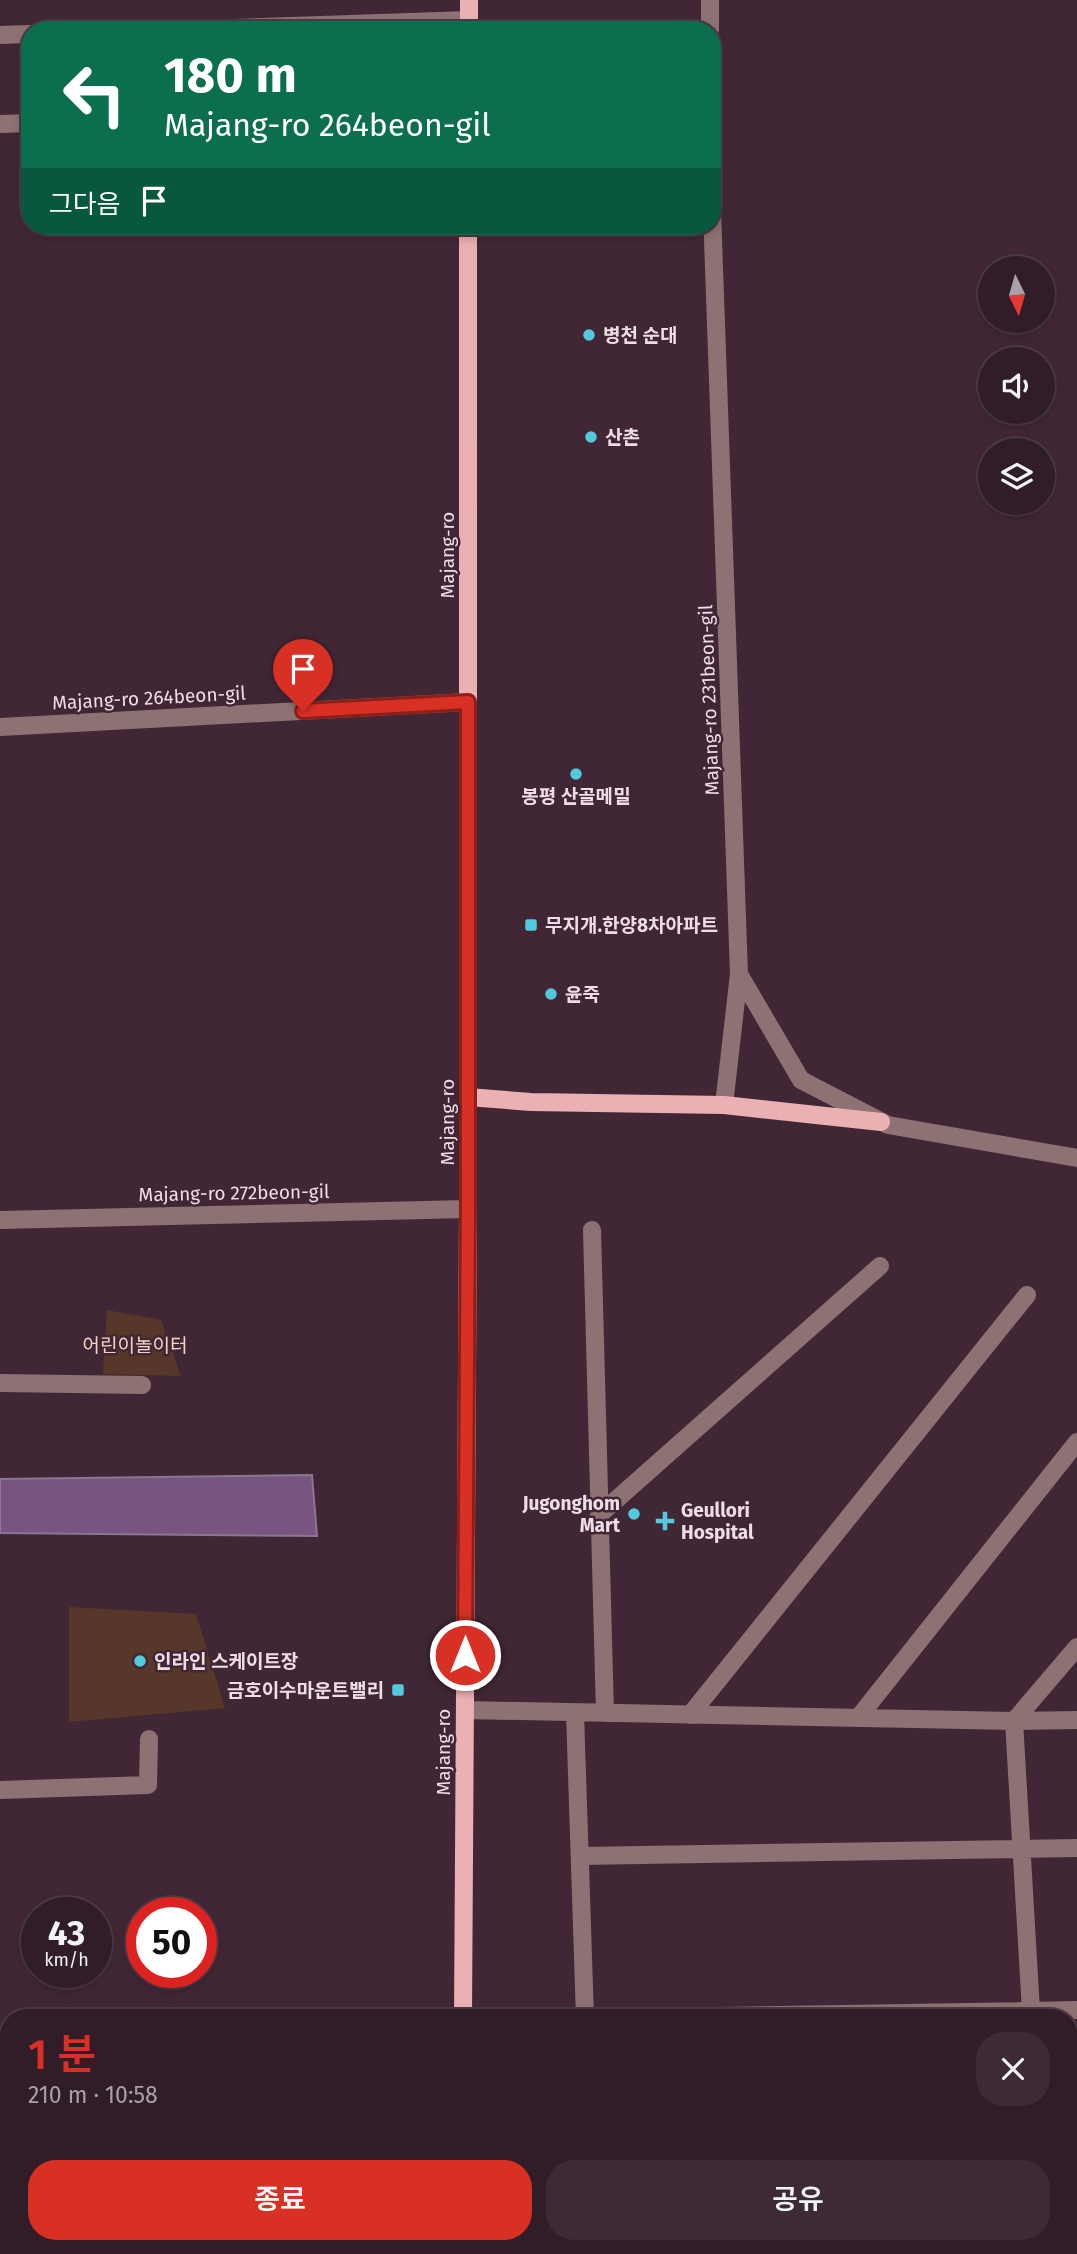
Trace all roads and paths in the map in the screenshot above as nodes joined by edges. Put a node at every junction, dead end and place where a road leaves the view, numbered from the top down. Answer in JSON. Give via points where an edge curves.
{"nodes":[{"id":1,"x":469,"y":0,"type":"edge"},
{"id":2,"x":710,"y":0,"type":"edge"},
{"id":3,"x":469,"y":21,"type":"edge"},
{"id":4,"x":710,"y":21,"type":"edge"},
{"id":5,"x":21,"y":34,"type":"edge"},
{"id":6,"x":0,"y":35,"type":"edge"},
{"id":7,"x":21,"y":123,"type":"edge"},
{"id":8,"x":0,"y":124,"type":"edge"},
{"id":9,"x":468,"y":235,"type":"edge"},
{"id":10,"x":713,"y":235,"type":"edge"},
{"id":11,"x":468,"y":702,"type":"junction"},
{"id":12,"x":0,"y":727,"type":"edge"},
{"id":13,"x":739,"y":974,"type":"junction"},
{"id":14,"x":468,"y":1097,"type":"junction"},
{"id":15,"x":724,"y":1105,"type":"junction"},
{"id":16,"x":881,"y":1122,"type":"junction"},
{"id":17,"x":1077,"y":1158,"type":"edge"},
{"id":18,"x":468,"y":1209,"type":"junction"},
{"id":19,"x":0,"y":1220,"type":"edge"},
{"id":20,"x":592,"y":1230,"type":"dead end"},
{"id":21,"x":880,"y":1266,"type":"dead end"},
{"id":22,"x":1027,"y":1295,"type":"dead end"},
{"id":23,"x":0,"y":1383,"type":"edge"},
{"id":24,"x":142,"y":1385,"type":"dead end"},
{"id":25,"x":1077,"y":1442,"type":"edge"},
{"id":26,"x":599,"y":1515,"type":"junction"},
{"id":27,"x":1077,"y":1647,"type":"edge"},
{"id":28,"x":465,"y":1710,"type":"junction"},
{"id":29,"x":575,"y":1713,"type":"junction"},
{"id":30,"x":605,"y":1713,"type":"junction"},
{"id":31,"x":690,"y":1715,"type":"junction"},
{"id":32,"x":858,"y":1718,"type":"junction"},
{"id":33,"x":1077,"y":1720,"type":"edge"},
{"id":34,"x":1014,"y":1721,"type":"junction"},
{"id":35,"x":149,"y":1739,"type":"dead end"},
{"id":36,"x":0,"y":1790,"type":"edge"},
{"id":37,"x":1077,"y":1848,"type":"edge"},
{"id":38,"x":1021,"y":1849,"type":"junction"},
{"id":39,"x":580,"y":1856,"type":"junction"},
{"id":40,"x":463,"y":2009,"type":"edge"},
{"id":41,"x":585,"y":2009,"type":"edge"},
{"id":42,"x":1031,"y":2009,"type":"edge"}],
"edges":[{"from":1,"to":3,"type":"main road"},
{"from":2,"to":4,"type":"street"},
{"from":5,"to":6,"type":"street"},
{"from":7,"to":8,"type":"street"},
{"from":9,"to":11,"type":"main road","name":"Majang-ro"},
{"from":10,"to":13,"type":"street","name":"Majang-ro 231beon-gil"},
{"from":11,"to":12,"type":"street","name":"Majang-ro 264beon-gil"},
{"from":11,"to":14,"type":"main road","name":"Majang-ro"},
{"from":13,"to":15,"type":"street"},
{"from":13,"to":16,"type":"street","name":"Majang-ro 231beon-gil","via":[[801,1080]]},
{"from":14,"to":15,"type":"main road"},
{"from":14,"to":18,"type":"main road","name":"Majang-ro"},
{"from":15,"to":16,"type":"main road"},
{"from":16,"to":17,"type":"street","name":"Majang-ro 231beon-gil"},
{"from":18,"to":19,"type":"street","name":"Majang-ro 272beon-gil"},
{"from":18,"to":28,"type":"main road","name":"Majang-ro"},
{"from":20,"to":26,"type":"street"},
{"from":21,"to":26,"type":"street"},
{"from":22,"to":31,"type":"street"},
{"from":23,"to":24,"type":"street"},
{"from":25,"to":32,"type":"street"},
{"from":26,"to":30,"type":"street"},
{"from":27,"to":34,"type":"street"},
{"from":28,"to":29,"type":"street"},
{"from":28,"to":40,"type":"main road","name":"Majang-ro"},
{"from":29,"to":30,"type":"street"},
{"from":29,"to":39,"type":"street"},
{"from":30,"to":31,"type":"street"},
{"from":31,"to":32,"type":"street"},
{"from":32,"to":34,"type":"street"},
{"from":33,"to":34,"type":"street"},
{"from":34,"to":38,"type":"street"},
{"from":35,"to":36,"type":"street","via":[[148,1785]]},
{"from":37,"to":38,"type":"street"},
{"from":38,"to":39,"type":"street"},
{"from":38,"to":42,"type":"street"},
{"from":39,"to":41,"type":"street"}]}
